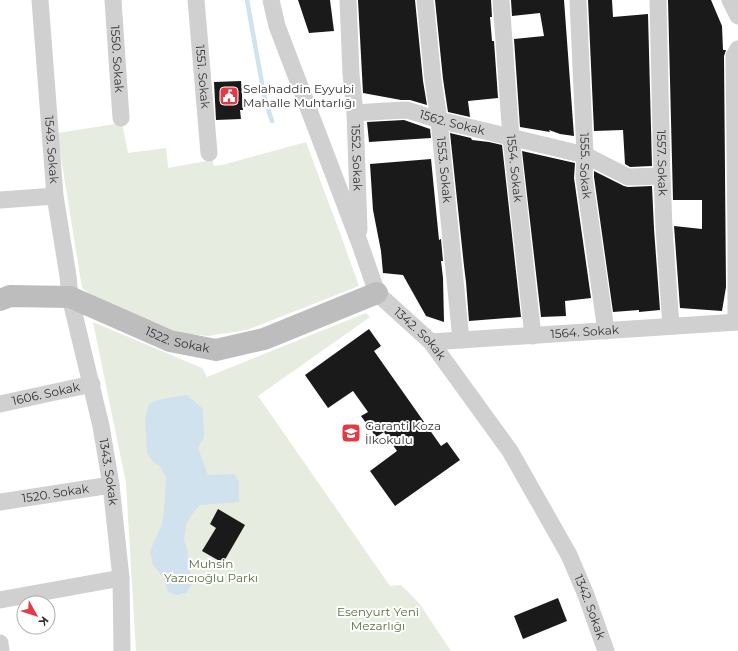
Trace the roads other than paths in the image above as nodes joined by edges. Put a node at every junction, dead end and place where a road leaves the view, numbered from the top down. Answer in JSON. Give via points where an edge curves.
{"nodes":[{"id":1,"x":40,"y":0,"type":"edge"},
{"id":2,"x":113,"y":0,"type":"edge"},
{"id":3,"x":196,"y":0,"type":"edge"},
{"id":4,"x":271,"y":0,"type":"edge"},
{"id":5,"x":348,"y":0,"type":"edge"},
{"id":6,"x":426,"y":0,"type":"edge"},
{"id":7,"x":501,"y":0,"type":"edge"},
{"id":8,"x":578,"y":0,"type":"edge"},
{"id":9,"x":658,"y":0,"type":"edge"},
{"id":10,"x":730,"y":0,"type":"edge"},
{"id":11,"x":738,"y":16,"type":"edge"},
{"id":12,"x":738,"y":49,"type":"edge"},
{"id":13,"x":355,"y":113,"type":"junction"},
{"id":14,"x":121,"y":118,"type":"dead end"},
{"id":15,"x":439,"y":120,"type":"junction"},
{"id":16,"x":511,"y":138,"type":"junction"},
{"id":17,"x":209,"y":153,"type":"dead end"},
{"id":18,"x":585,"y":155,"type":"junction"},
{"id":19,"x":662,"y":176,"type":"junction"},
{"id":20,"x":55,"y":196,"type":"junction"},
{"id":21,"x":0,"y":200,"type":"edge"},
{"id":22,"x":737,"y":241,"type":"edge"},
{"id":23,"x":360,"y":244,"type":"junction"},
{"id":24,"x":377,"y":293,"type":"junction"},
{"id":25,"x":70,"y":297,"type":"junction"},
{"id":26,"x":0,"y":300,"type":"edge"},
{"id":27,"x":737,"y":322,"type":"edge"},
{"id":28,"x":671,"y":326,"type":"junction"},
{"id":29,"x":606,"y":331,"type":"junction"},
{"id":30,"x":533,"y":336,"type":"junction"},
{"id":31,"x":460,"y":340,"type":"junction"},
{"id":32,"x":431,"y":342,"type":"junction"},
{"id":33,"x":92,"y":384,"type":"junction"},
{"id":34,"x":0,"y":404,"type":"edge"},
{"id":35,"x":112,"y":485,"type":"junction"},
{"id":36,"x":0,"y":502,"type":"edge"},
{"id":37,"x":120,"y":578,"type":"junction"},
{"id":38,"x":0,"y":600,"type":"edge"},
{"id":39,"x":0,"y":643,"type":"edge"},
{"id":40,"x":1,"y":651,"type":"edge"},
{"id":41,"x":122,"y":651,"type":"edge"},
{"id":42,"x":606,"y":651,"type":"edge"}],
"edges":[{"from":1,"to":20,"type":"street","name":"1549. Sokak"},
{"from":2,"to":14,"type":"street","name":"1550. Sokak"},
{"from":3,"to":17,"type":"street","name":"1551. Sokak"},
{"from":4,"to":23,"type":"street","name":"1342. Sokak","via":[[277,26]]},
{"from":5,"to":13,"type":"street","name":"1552. Sokak"},
{"from":6,"to":15,"type":"street","name":"1553. Sokak"},
{"from":7,"to":16,"type":"street","name":"1554. Sokak"},
{"from":8,"to":18,"type":"street","name":"1555. Sokak"},
{"from":9,"to":19,"type":"street","name":"1557. Sokak"},
{"from":10,"to":11,"type":"street"},
{"from":12,"to":22,"type":"street","via":[[734,56]]},
{"from":13,"to":15,"type":"street","name":"1562. Sokak","via":[[407,110]]},
{"from":13,"to":23,"type":"street","name":"1552. Sokak"},
{"from":15,"to":16,"type":"street","name":"1562. Sokak"},
{"from":15,"to":31,"type":"street","name":"1553. Sokak"},
{"from":16,"to":18,"type":"street","name":"1562. Sokak"},
{"from":16,"to":30,"type":"street","name":"1554. Sokak"},
{"from":18,"to":19,"type":"street","name":"1562. Sokak","via":[[628,177]]},
{"from":18,"to":29,"type":"street","name":"1555. Sokak","via":[[584,178]]},
{"from":19,"to":28,"type":"street","name":"1557. Sokak"},
{"from":20,"to":21,"type":"street"},
{"from":20,"to":25,"type":"street","name":"1549. Sokak"},
{"from":22,"to":27,"type":"street"},
{"from":23,"to":24,"type":"street","name":"1342. Sokak"},
{"from":24,"to":25,"type":"street","name":"1522. Sokak","via":[[264,339],[216,350],[170,341]]},
{"from":24,"to":32,"type":"street","name":"1342. Sokak"},
{"from":25,"to":26,"type":"street","name":"1522. Sokak","via":[[10,296]]},
{"from":25,"to":33,"type":"street","name":"1343. Sokak"},
{"from":27,"to":28,"type":"street","name":"1564. Sokak"},
{"from":28,"to":29,"type":"street","name":"1564. Sokak"},
{"from":29,"to":30,"type":"street","name":"1564. Sokak"},
{"from":30,"to":31,"type":"street","name":"1564. Sokak"},
{"from":31,"to":32,"type":"street","name":"1564. Sokak"},
{"from":32,"to":42,"type":"street","name":"1342. Sokak","via":[[514,457],[569,556]]},
{"from":33,"to":34,"type":"street","name":"1606. Sokak"},
{"from":33,"to":35,"type":"street","name":"1343. Sokak"},
{"from":35,"to":36,"type":"street","name":"1520. Sokak"},
{"from":35,"to":37,"type":"street","name":"1343. Sokak"},
{"from":37,"to":38,"type":"street"},
{"from":37,"to":41,"type":"street","name":"1343. Sokak"},
{"from":39,"to":40,"type":"street"}]}
